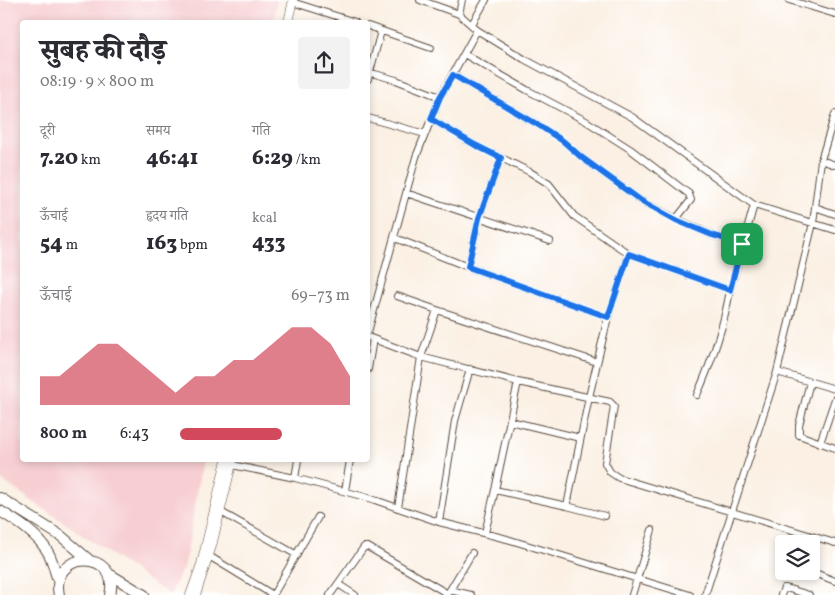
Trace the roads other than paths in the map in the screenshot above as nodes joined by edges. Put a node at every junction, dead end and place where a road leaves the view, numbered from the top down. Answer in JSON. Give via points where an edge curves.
{"nodes":[{"id":1,"x":420,"y":0,"type":"edge"},
{"id":2,"x":462,"y":0,"type":"edge"},
{"id":3,"x":486,"y":0,"type":"edge"},
{"id":4,"x":789,"y":0,"type":"edge"},
{"id":5,"x":292,"y":1,"type":"edge"},
{"id":6,"x":429,"y":2,"type":"edge"},
{"id":7,"x":459,"y":14,"type":"junction"},
{"id":8,"x":835,"y":14,"type":"edge"},
{"id":9,"x":288,"y":20,"type":"edge"},
{"id":10,"x":350,"y":20,"type":"edge"},
{"id":11,"x":472,"y":24,"type":"junction"},
{"id":12,"x":370,"y":27,"type":"edge"},
{"id":13,"x":477,"y":30,"type":"junction"},
{"id":14,"x":381,"y":31,"type":"junction"},
{"id":15,"x":431,"y":48,"type":"dead end"},
{"id":16,"x":464,"y":54,"type":"junction"},
{"id":17,"x":370,"y":67,"type":"edge"},
{"id":18,"x":370,"y":74,"type":"edge"},
{"id":19,"x":453,"y":75,"type":"junction"},
{"id":20,"x":440,"y":97,"type":"junction"},
{"id":21,"x":835,"y":114,"type":"edge"},
{"id":22,"x":370,"y":119,"type":"edge"},
{"id":23,"x":431,"y":119,"type":"junction"},
{"id":24,"x":425,"y":134,"type":"junction"},
{"id":25,"x":501,"y":158,"type":"junction"},
{"id":26,"x":821,"y":160,"type":"junction"},
{"id":27,"x":835,"y":165,"type":"edge"},
{"id":28,"x":406,"y":193,"type":"junction"},
{"id":29,"x":754,"y":205,"type":"junction"},
{"id":30,"x":815,"y":207,"type":"junction"},
{"id":31,"x":835,"y":214,"type":"edge"},
{"id":32,"x":479,"y":218,"type":"junction"},
{"id":33,"x":676,"y":220,"type":"junction"},
{"id":34,"x":814,"y":223,"type":"junction"},
{"id":35,"x":835,"y":230,"type":"edge"},
{"id":36,"x":395,"y":238,"type":"junction"},
{"id":37,"x":550,"y":241,"type":"dead end"},
{"id":38,"x":742,"y":244,"type":"junction"},
{"id":39,"x":629,"y":254,"type":"junction"},
{"id":40,"x":468,"y":267,"type":"junction"},
{"id":41,"x":730,"y":290,"type":"junction"},
{"id":42,"x":396,"y":296,"type":"dead end"},
{"id":43,"x":437,"y":310,"type":"junction"},
{"id":44,"x":608,"y":317,"type":"junction"},
{"id":45,"x":370,"y":325,"type":"edge"},
{"id":46,"x":370,"y":338,"type":"edge"},
{"id":47,"x":421,"y":356,"type":"junction"},
{"id":48,"x":597,"y":362,"type":"junction"},
{"id":49,"x":470,"y":369,"type":"junction"},
{"id":50,"x":777,"y":372,"type":"junction"},
{"id":51,"x":518,"y":382,"type":"junction"},
{"id":52,"x":810,"y":382,"type":"junction"},
{"id":53,"x":835,"y":389,"type":"edge"},
{"id":54,"x":697,"y":395,"type":"dead end"},
{"id":55,"x":589,"y":397,"type":"junction"},
{"id":56,"x":835,"y":399,"type":"edge"},
{"id":57,"x":510,"y":421,"type":"junction"},
{"id":58,"x":580,"y":438,"type":"junction"},
{"id":59,"x":820,"y":443,"type":"junction"},
{"id":60,"x":835,"y":448,"type":"edge"},
{"id":61,"x":230,"y":462,"type":"edge"},
{"id":62,"x":298,"y":462,"type":"edge"},
{"id":63,"x":350,"y":462,"type":"edge"},
{"id":64,"x":295,"y":478,"type":"junction"},
{"id":65,"x":495,"y":490,"type":"junction"},
{"id":66,"x":345,"y":491,"type":"junction"},
{"id":67,"x":0,"y":498,"type":"edge"},
{"id":68,"x":567,"y":506,"type":"junction"},
{"id":69,"x":398,"y":508,"type":"junction"},
{"id":70,"x":0,"y":511,"type":"edge"},
{"id":71,"x":221,"y":512,"type":"junction"},
{"id":72,"x":732,"y":512,"type":"junction"},
{"id":73,"x":605,"y":516,"type":"dead end"},
{"id":74,"x":318,"y":517,"type":"dead end"},
{"id":75,"x":439,"y":522,"type":"junction"},
{"id":76,"x":652,"y":530,"type":"dead end"},
{"id":77,"x":485,"y":534,"type":"junction"},
{"id":78,"x":835,"y":543,"type":"edge"},
{"id":79,"x":472,"y":553,"type":"dead end"},
{"id":80,"x":297,"y":555,"type":"junction"},
{"id":81,"x":209,"y":556,"type":"junction"},
{"id":82,"x":88,"y":559,"type":"junction"},
{"id":83,"x":109,"y":574,"type":"junction"},
{"id":84,"x":820,"y":575,"type":"edge"},
{"id":85,"x":637,"y":579,"type":"junction"},
{"id":86,"x":58,"y":580,"type":"junction"},
{"id":87,"x":835,"y":581,"type":"edge"},
{"id":88,"x":338,"y":584,"type":"junction"},
{"id":89,"x":448,"y":593,"type":"edge"},
{"id":90,"x":58,"y":594,"type":"edge"},
{"id":91,"x":110,"y":595,"type":"edge"},
{"id":92,"x":144,"y":595,"type":"edge"},
{"id":93,"x":192,"y":595,"type":"edge"},
{"id":94,"x":273,"y":595,"type":"edge"},
{"id":95,"x":330,"y":595,"type":"edge"},
{"id":96,"x":355,"y":595,"type":"edge"},
{"id":97,"x":471,"y":595,"type":"edge"},
{"id":98,"x":632,"y":595,"type":"edge"},
{"id":99,"x":690,"y":595,"type":"edge"},
{"id":100,"x":705,"y":595,"type":"edge"},
{"id":101,"x":780,"y":595,"type":"edge"},
{"id":102,"x":809,"y":595,"type":"edge"}],
"edges":[{"from":1,"to":6,"type":"street"},
{"from":2,"to":7,"type":"street"},
{"from":3,"to":11,"type":"street"},
{"from":4,"to":8,"type":"street"},
{"from":5,"to":9,"type":"street"},
{"from":5,"to":10,"type":"street"},
{"from":6,"to":7,"type":"street"},
{"from":7,"to":11,"type":"street"},
{"from":11,"to":13,"type":"street"},
{"from":12,"to":14,"type":"street"},
{"from":13,"to":16,"type":"street"},
{"from":13,"to":29,"type":"street","via":[[632,117]]},
{"from":14,"to":15,"type":"street"},
{"from":14,"to":17,"type":"street"},
{"from":16,"to":19,"type":"street"},
{"from":16,"to":33,"type":"street","via":[[586,121],[630,149],[689,194],[691,200]]},
{"from":18,"to":20,"type":"street","via":[[396,80]]},
{"from":19,"to":20,"type":"street"},
{"from":19,"to":33,"type":"street","via":[[540,126],[640,200]]},
{"from":20,"to":23,"type":"street"},
{"from":21,"to":26,"type":"street"},
{"from":22,"to":24,"type":"street"},
{"from":23,"to":24,"type":"street"},
{"from":23,"to":25,"type":"street"},
{"from":24,"to":28,"type":"street"},
{"from":25,"to":32,"type":"street"},
{"from":25,"to":39,"type":"street","via":[[549,184],[574,216]]},
{"from":26,"to":27,"type":"street"},
{"from":26,"to":30,"type":"street"},
{"from":28,"to":32,"type":"street"},
{"from":28,"to":36,"type":"street"},
{"from":29,"to":34,"type":"street"},
{"from":29,"to":38,"type":"street"},
{"from":30,"to":31,"type":"street"},
{"from":30,"to":34,"type":"street"},
{"from":32,"to":37,"type":"street"},
{"from":32,"to":40,"type":"street"},
{"from":33,"to":38,"type":"street"},
{"from":34,"to":35,"type":"street"},
{"from":34,"to":50,"type":"street"},
{"from":36,"to":40,"type":"street"},
{"from":36,"to":45,"type":"street"},
{"from":38,"to":41,"type":"street"},
{"from":39,"to":41,"type":"street"},
{"from":39,"to":44,"type":"street"},
{"from":40,"to":44,"type":"street"},
{"from":41,"to":54,"type":"street","via":[[711,364]]},
{"from":42,"to":43,"type":"street"},
{"from":43,"to":47,"type":"street"},
{"from":43,"to":48,"type":"street"},
{"from":44,"to":48,"type":"street"},
{"from":46,"to":47,"type":"street"},
{"from":47,"to":49,"type":"street"},
{"from":47,"to":69,"type":"street"},
{"from":48,"to":55,"type":"street"},
{"from":49,"to":51,"type":"street"},
{"from":49,"to":75,"type":"street","via":[[455,421]]},
{"from":50,"to":52,"type":"street"},
{"from":50,"to":72,"type":"street"},
{"from":51,"to":55,"type":"street"},
{"from":51,"to":57,"type":"street"},
{"from":52,"to":53,"type":"street"},
{"from":52,"to":59,"type":"street","via":[[798,430],[799,435]]},
{"from":55,"to":58,"type":"street"},
{"from":55,"to":72,"type":"street","via":[[614,406],[605,463],[610,472],[619,478]]},
{"from":56,"to":59,"type":"street"},
{"from":57,"to":58,"type":"street"},
{"from":57,"to":65,"type":"street"},
{"from":58,"to":68,"type":"street"},
{"from":59,"to":60,"type":"street"},
{"from":61,"to":64,"type":"street"},
{"from":61,"to":71,"type":"street"},
{"from":61,"to":93,"type":"street"},
{"from":62,"to":64,"type":"street"},
{"from":63,"to":66,"type":"street"},
{"from":64,"to":66,"type":"street"},
{"from":65,"to":68,"type":"street"},
{"from":65,"to":77,"type":"street"},
{"from":66,"to":69,"type":"street"},
{"from":67,"to":82,"type":"main road","via":[[61,536]]},
{"from":68,"to":73,"type":"street"},
{"from":69,"to":75,"type":"street"},
{"from":70,"to":86,"type":"main road","via":[[43,545]]},
{"from":71,"to":80,"type":"street"},
{"from":71,"to":81,"type":"street"},
{"from":72,"to":78,"type":"street"},
{"from":72,"to":100,"type":"street"},
{"from":74,"to":80,"type":"street"},
{"from":75,"to":77,"type":"street"},
{"from":76,"to":85,"type":"street"},
{"from":77,"to":85,"type":"street"},
{"from":79,"to":89,"type":"street"},
{"from":80,"to":94,"type":"street"},
{"from":81,"to":93,"type":"street"},
{"from":81,"to":94,"type":"street"},
{"from":82,"to":83,"type":"main road","via":[[100,564]]},
{"from":82,"to":86,"type":"main road","via":[[75,561],[64,568]]},
{"from":83,"to":91,"type":"main road"},
{"from":83,"to":92,"type":"main road"},
{"from":84,"to":87,"type":"street"},
{"from":85,"to":98,"type":"street"},
{"from":85,"to":99,"type":"street"},
{"from":86,"to":90,"type":"main road"},
{"from":88,"to":89,"type":"street","via":[[364,546]]},
{"from":88,"to":95,"type":"street"},
{"from":88,"to":96,"type":"street"},
{"from":89,"to":97,"type":"street"},
{"from":101,"to":102,"type":"street","via":[[786,588]]}]}
